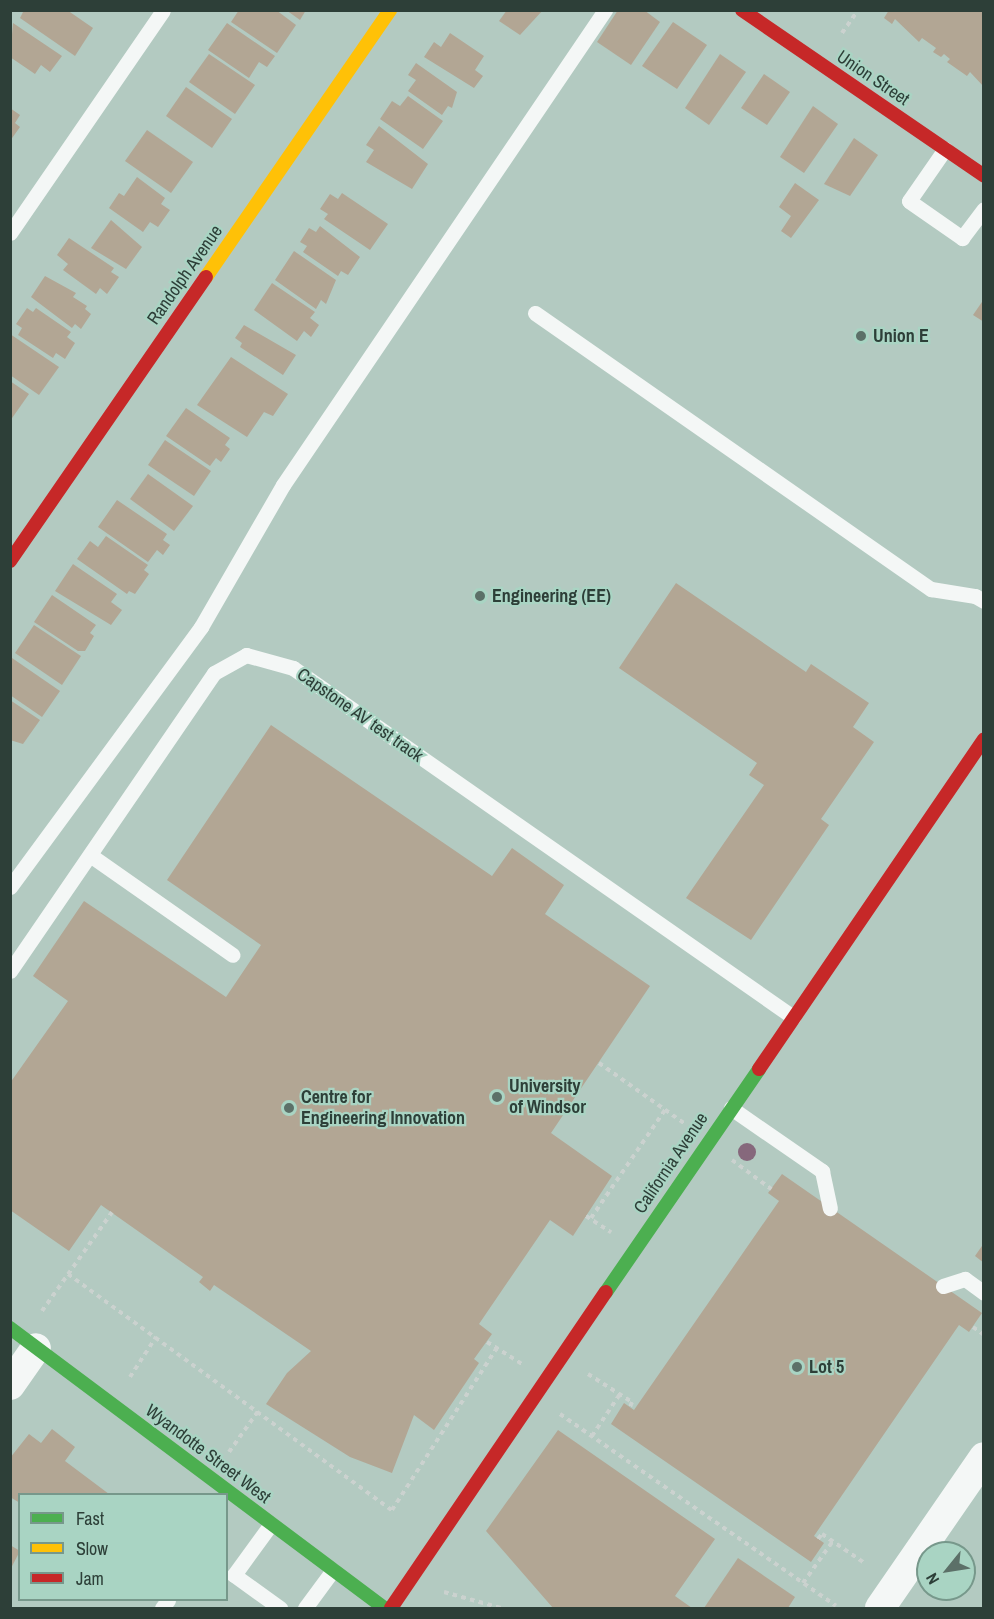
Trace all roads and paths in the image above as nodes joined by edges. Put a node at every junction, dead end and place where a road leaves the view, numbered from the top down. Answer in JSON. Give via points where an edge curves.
{"nodes":[{"id":1,"x":163,"y":10,"type":"edge"},
{"id":2,"x":390,"y":10,"type":"edge"},
{"id":3,"x":605,"y":10,"type":"edge"},
{"id":4,"x":742,"y":10,"type":"edge"},
{"id":5,"x":858,"y":10,"type":"edge"},
{"id":6,"x":842,"y":33,"type":"dead end"},
{"id":7,"x":945,"y":149,"type":"junction"},
{"id":8,"x":984,"y":176,"type":"edge"},
{"id":9,"x":984,"y":209,"type":"edge"},
{"id":10,"x":10,"y":233,"type":"edge"},
{"id":11,"x":535,"y":313,"type":"dead end"},
{"id":12,"x":10,"y":561,"type":"edge"},
{"id":13,"x":984,"y":602,"type":"edge"},
{"id":14,"x":984,"y":739,"type":"edge"},
{"id":15,"x":978,"y":761,"type":"edge"},
{"id":16,"x":90,"y":855,"type":"junction"},
{"id":17,"x":10,"y":887,"type":"edge"},
{"id":18,"x":233,"y":955,"type":"dead end"},
{"id":19,"x":10,"y":971,"type":"edge"},
{"id":20,"x":793,"y":1017,"type":"junction"},
{"id":21,"x":599,"y":1063,"type":"dead end"},
{"id":22,"x":731,"y":1108,"type":"junction"},
{"id":23,"x":665,"y":1110,"type":"junction"},
{"id":24,"x":691,"y":1128,"type":"dead end"},
{"id":25,"x":731,"y":1160,"type":"dead end"},
{"id":26,"x":771,"y":1189,"type":"dead end"},
{"id":27,"x":830,"y":1208,"type":"dead end"},
{"id":28,"x":112,"y":1212,"type":"dead end"},
{"id":29,"x":617,"y":1236,"type":"dead end"},
{"id":30,"x":68,"y":1274,"type":"junction"},
{"id":31,"x":943,"y":1286,"type":"dead end"},
{"id":32,"x":984,"y":1293,"type":"edge"},
{"id":33,"x":42,"y":1311,"type":"dead end"},
{"id":34,"x":973,"y":1327,"type":"dead end"},
{"id":35,"x":10,"y":1328,"type":"edge"},
{"id":36,"x":984,"y":1335,"type":"edge"},
{"id":37,"x":156,"y":1337,"type":"junction"},
{"id":38,"x":487,"y":1341,"type":"dead end"},
{"id":39,"x":36,"y":1348,"type":"junction"},
{"id":40,"x":497,"y":1348,"type":"junction"},
{"id":41,"x":527,"y":1367,"type":"dead end"},
{"id":42,"x":585,"y":1372,"type":"dead end"},
{"id":43,"x":130,"y":1377,"type":"dead end"},
{"id":44,"x":10,"y":1385,"type":"edge"},
{"id":45,"x":620,"y":1394,"type":"junction"},
{"id":46,"x":630,"y":1407,"type":"dead end"},
{"id":47,"x":259,"y":1410,"type":"junction"},
{"id":48,"x":557,"y":1412,"type":"dead end"},
{"id":49,"x":592,"y":1436,"type":"junction"},
{"id":50,"x":229,"y":1452,"type":"dead end"},
{"id":51,"x":984,"y":1457,"type":"edge"},
{"id":52,"x":237,"y":1499,"type":"junction"},
{"id":53,"x":228,"y":1512,"type":"edge"},
{"id":54,"x":272,"y":1524,"type":"junction"},
{"id":55,"x":819,"y":1539,"type":"dead end"},
{"id":56,"x":832,"y":1541,"type":"junction"},
{"id":57,"x":866,"y":1564,"type":"dead end"},
{"id":58,"x":333,"y":1570,"type":"junction"},
{"id":59,"x":803,"y":1583,"type":"junction"},
{"id":60,"x":444,"y":1592,"type":"dead end"},
{"id":61,"x":836,"y":1606,"type":"dead end"},
{"id":62,"x":280,"y":1608,"type":"edge"},
{"id":63,"x":305,"y":1608,"type":"edge"},
{"id":64,"x":384,"y":1608,"type":"edge"},
{"id":65,"x":391,"y":1608,"type":"edge"},
{"id":66,"x":501,"y":1608,"type":"edge"},
{"id":67,"x":880,"y":1608,"type":"edge"}],
"edges":[{"from":1,"to":10,"type":"lane"},
{"from":2,"to":12,"type":"street","name":"Randolph Avenue"},
{"from":3,"to":17,"type":"lane","via":[[283,485],[201,627]]},
{"from":4,"to":7,"type":"street","name":"Union Street"},
{"from":5,"to":6,"type":"path"},
{"from":7,"to":8,"type":"street","name":"Union Street"},
{"from":7,"to":9,"type":"lane","via":[[909,201],[962,238]]},
{"from":11,"to":13,"type":"lane","via":[[931,589],[975,596]]},
{"from":14,"to":15,"type":"street","name":"California Avenue"},
{"from":15,"to":20,"type":"street","name":"California Avenue"},
{"from":16,"to":18,"type":"lane"},
{"from":16,"to":19,"type":"lane","name":"Capstone AV test track"},
{"from":16,"to":20,"type":"lane","name":"Capstone AV test track","via":[[214,674],[246,655],[293,668]]},
{"from":20,"to":22,"type":"street","name":"California Avenue"},
{"from":21,"to":23,"type":"path"},
{"from":22,"to":27,"type":"lane","via":[[822,1171]]},
{"from":22,"to":65,"type":"street","name":"California Avenue"},
{"from":23,"to":24,"type":"path"},
{"from":23,"to":29,"type":"path","via":[[589,1217]]},
{"from":25,"to":26,"type":"path"},
{"from":28,"to":30,"type":"path"},
{"from":30,"to":33,"type":"path"},
{"from":30,"to":37,"type":"path"},
{"from":31,"to":32,"type":"lane","via":[[965,1279]]},
{"from":34,"to":36,"type":"path"},
{"from":35,"to":39,"type":"street","name":"Wyandotte Street West"},
{"from":37,"to":43,"type":"path"},
{"from":37,"to":47,"type":"path"},
{"from":38,"to":40,"type":"path"},
{"from":39,"to":44,"type":"street"},
{"from":39,"to":52,"type":"street","name":"Wyandotte Street West"},
{"from":40,"to":41,"type":"path"},
{"from":40,"to":47,"type":"path","via":[[392,1510]]},
{"from":42,"to":45,"type":"path"},
{"from":45,"to":46,"type":"path","via":[[632,1402]]},
{"from":45,"to":49,"type":"path"},
{"from":47,"to":50,"type":"path"},
{"from":48,"to":49,"type":"path"},
{"from":49,"to":59,"type":"path"},
{"from":51,"to":67,"type":"street"},
{"from":52,"to":53,"type":"lane"},
{"from":52,"to":54,"type":"street","name":"Wyandotte Street West"},
{"from":54,"to":58,"type":"street","name":"Wyandotte Street West"},
{"from":54,"to":62,"type":"lane","via":[[234,1575]]},
{"from":55,"to":56,"type":"path","via":[[822,1534]]},
{"from":56,"to":57,"type":"path"},
{"from":56,"to":59,"type":"path"},
{"from":58,"to":63,"type":"lane"},
{"from":58,"to":64,"type":"street","name":"Wyandotte Street West"},
{"from":59,"to":61,"type":"path"},
{"from":60,"to":66,"type":"path"}]}
